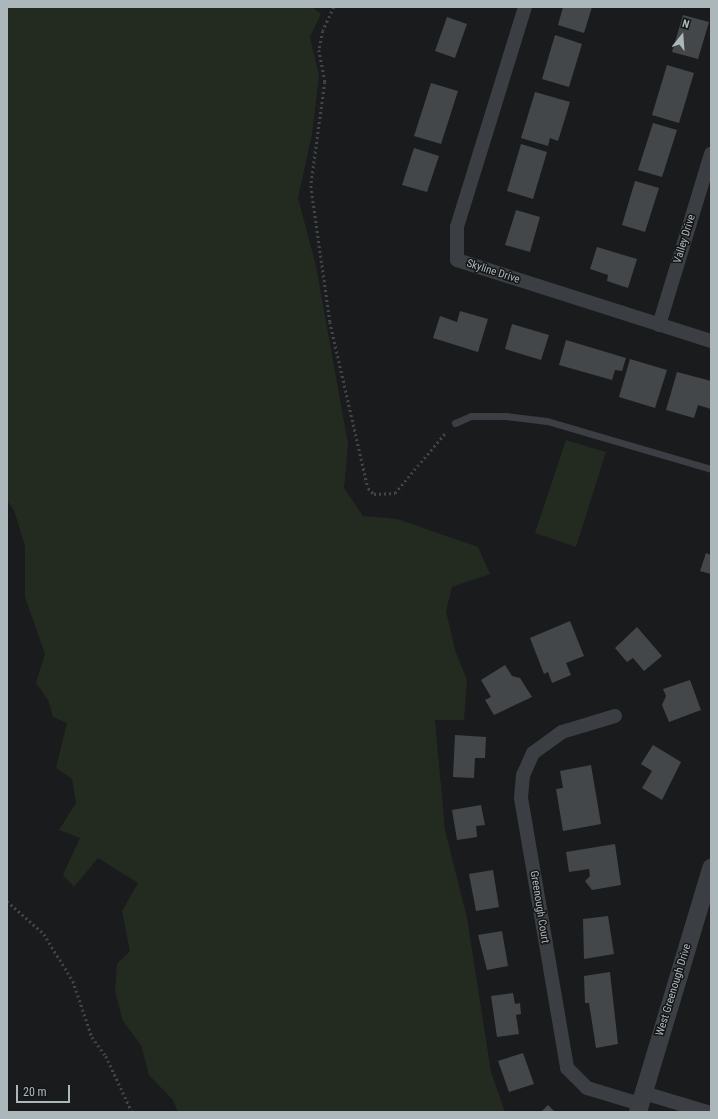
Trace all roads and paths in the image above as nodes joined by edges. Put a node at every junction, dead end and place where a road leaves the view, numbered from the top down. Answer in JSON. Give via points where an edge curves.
{"nodes":[{"id":1,"x":334,"y":7,"type":"edge"},
{"id":2,"x":525,"y":7,"type":"edge"},
{"id":3,"x":711,"y":154,"type":"edge"},
{"id":4,"x":659,"y":325,"type":"junction"},
{"id":5,"x":711,"y":341,"type":"edge"},
{"id":6,"x":456,"y":423,"type":"joint"},
{"id":7,"x":711,"y":469,"type":"edge"},
{"id":8,"x":615,"y":716,"type":"dead end"},
{"id":9,"x":711,"y":868,"type":"edge"},
{"id":10,"x":7,"y":901,"type":"edge"},
{"id":11,"x":640,"y":1103,"type":"edge"},
{"id":12,"x":132,"y":1112,"type":"edge"},
{"id":13,"x":706,"y":1112,"type":"edge"}],
"edges":[{"from":1,"to":6,"type":"path","via":[[322,31],[319,50],[325,82],[311,186],[330,322],[368,488],[374,494],[395,493]]},
{"from":2,"to":4,"type":"street","name":"Skyline Drive","via":[[457,227],[457,260]]},
{"from":3,"to":4,"type":"street","name":"Valley Drive"},
{"from":4,"to":5,"type":"street","name":"Skyline Drive"},
{"from":6,"to":7,"type":"lane","via":[[478,416],[547,421]]},
{"from":8,"to":11,"type":"street","name":"Greenough Court","via":[[562,732],[534,753],[523,774],[521,798],[567,1068],[587,1088]]},
{"from":9,"to":11,"type":"street","name":"West Greenough Drive"},
{"from":10,"to":12,"type":"path","via":[[44,934],[73,981],[92,1037],[106,1056]]},
{"from":11,"to":13,"type":"street","name":"Greenough Court"}]}
